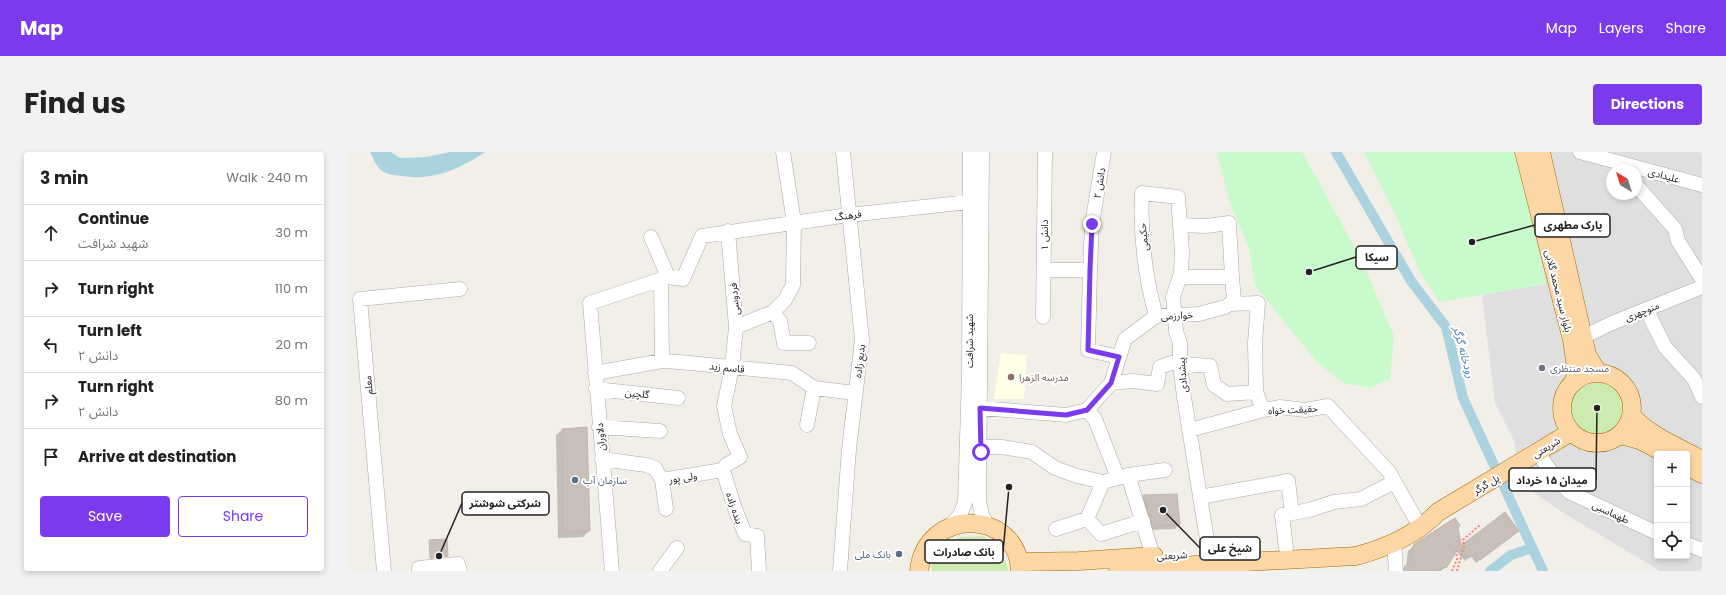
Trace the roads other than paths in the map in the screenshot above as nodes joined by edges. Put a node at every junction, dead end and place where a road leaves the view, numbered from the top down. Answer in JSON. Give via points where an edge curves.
{"nodes":[{"id":1,"x":783,"y":152,"type":"edge"},
{"id":2,"x":843,"y":152,"type":"edge"},
{"id":3,"x":970,"y":152,"type":"edge"},
{"id":4,"x":982,"y":152,"type":"edge"},
{"id":5,"x":1045,"y":152,"type":"edge"},
{"id":6,"x":1104,"y":152,"type":"edge"},
{"id":7,"x":1524,"y":152,"type":"edge"},
{"id":8,"x":1540,"y":152,"type":"edge"},
{"id":9,"x":1580,"y":152,"type":"edge"},
{"id":10,"x":1618,"y":164,"type":"edge"},
{"id":11,"x":1642,"y":170,"type":"edge"},
{"id":12,"x":1702,"y":185,"type":"edge"},
{"id":13,"x":1642,"y":193,"type":"edge"},
{"id":14,"x":1178,"y":197,"type":"joint"},
{"id":15,"x":969,"y":202,"type":"junction"},
{"id":16,"x":849,"y":215,"type":"junction"},
{"id":17,"x":794,"y":222,"type":"junction"},
{"id":18,"x":1180,"y":225,"type":"junction"},
{"id":19,"x":728,"y":231,"type":"junction"},
{"id":20,"x":651,"y":237,"type":"dead end"},
{"id":21,"x":1044,"y":270,"type":"junction"},
{"id":22,"x":1090,"y":270,"type":"junction"},
{"id":23,"x":1180,"y":277,"type":"junction"},
{"id":24,"x":1232,"y":277,"type":"junction"},
{"id":25,"x":665,"y":278,"type":"junction"},
{"id":26,"x":1702,"y":279,"type":"edge"},
{"id":27,"x":1702,"y":287,"type":"edge"},
{"id":28,"x":460,"y":289,"type":"dead end"},
{"id":29,"x":1230,"y":304,"type":"junction"},
{"id":30,"x":1646,"y":309,"type":"junction"},
{"id":31,"x":773,"y":312,"type":"junction"},
{"id":32,"x":1156,"y":316,"type":"junction"},
{"id":33,"x":1174,"y":316,"type":"junction"},
{"id":34,"x":1043,"y":317,"type":"dead end"},
{"id":35,"x":736,"y":327,"type":"junction"},
{"id":36,"x":1583,"y":337,"type":"junction"},
{"id":37,"x":809,"y":343,"type":"dead end"},
{"id":38,"x":1119,"y":357,"type":"junction"},
{"id":39,"x":662,"y":361,"type":"junction"},
{"id":40,"x":1180,"y":363,"type":"junction"},
{"id":41,"x":732,"y":367,"type":"junction"},
{"id":42,"x":595,"y":372,"type":"junction"},
{"id":43,"x":1598,"y":373,"type":"junction"},
{"id":44,"x":1111,"y":383,"type":"junction"},
{"id":45,"x":1572,"y":384,"type":"junction"},
{"id":46,"x":814,"y":388,"type":"junction"},
{"id":47,"x":596,"y":389,"type":"junction"},
{"id":48,"x":1256,"y":392,"type":"junction"},
{"id":49,"x":855,"y":393,"type":"junction"},
{"id":50,"x":1702,"y":397,"type":"edge"},
{"id":51,"x":678,"y":398,"type":"dead end"},
{"id":52,"x":980,"y":408,"type":"junction"},
{"id":53,"x":1087,"y":410,"type":"junction"},
{"id":54,"x":1263,"y":410,"type":"junction"},
{"id":55,"x":1632,"y":416,"type":"junction"},
{"id":56,"x":807,"y":425,"type":"dead end"},
{"id":57,"x":599,"y":427,"type":"junction"},
{"id":58,"x":1190,"y":430,"type":"junction"},
{"id":59,"x":660,"y":431,"type":"dead end"},
{"id":60,"x":1571,"y":432,"type":"junction"},
{"id":61,"x":1619,"y":436,"type":"junction"},
{"id":62,"x":981,"y":447,"type":"junction"},
{"id":63,"x":1661,"y":451,"type":"edge"},
{"id":64,"x":1537,"y":452,"type":"junction"},
{"id":65,"x":602,"y":459,"type":"junction"},
{"id":66,"x":1702,"y":460,"type":"edge"},
{"id":67,"x":1522,"y":462,"type":"joint"},
{"id":68,"x":1690,"y":468,"type":"edge"},
{"id":69,"x":723,"y":470,"type":"junction"},
{"id":70,"x":1165,"y":470,"type":"dead end"},
{"id":71,"x":1702,"y":474,"type":"edge"},
{"id":72,"x":1123,"y":476,"type":"junction"},
{"id":73,"x":662,"y":480,"type":"junction"},
{"id":74,"x":1103,"y":482,"type":"junction"},
{"id":75,"x":1394,"y":482,"type":"junction"},
{"id":76,"x":1200,"y":497,"type":"junction"},
{"id":77,"x":666,"y":509,"type":"dead end"},
{"id":78,"x":1444,"y":509,"type":"junction"},
{"id":79,"x":1292,"y":513,"type":"junction"},
{"id":80,"x":1415,"y":518,"type":"junction"},
{"id":81,"x":1087,"y":519,"type":"junction"},
{"id":82,"x":1143,"y":521,"type":"junction"},
{"id":83,"x":950,"y":526,"type":"junction"},
{"id":84,"x":988,"y":526,"type":"junction"},
{"id":85,"x":1056,"y":529,"type":"dead end"},
{"id":86,"x":1654,"y":532,"type":"edge"},
{"id":87,"x":1394,"y":543,"type":"junction"},
{"id":88,"x":1690,"y":545,"type":"edge"},
{"id":89,"x":677,"y":548,"type":"dead end"},
{"id":90,"x":1286,"y":548,"type":"junction"},
{"id":91,"x":1702,"y":550,"type":"edge"},
{"id":92,"x":1152,"y":556,"type":"junction"},
{"id":93,"x":1209,"y":562,"type":"edge"},
{"id":94,"x":1020,"y":566,"type":"edge"},
{"id":95,"x":384,"y":571,"type":"edge"},
{"id":96,"x":418,"y":571,"type":"edge"},
{"id":97,"x":460,"y":571,"type":"edge"},
{"id":98,"x":612,"y":571,"type":"edge"},
{"id":99,"x":660,"y":571,"type":"edge"},
{"id":100,"x":759,"y":571,"type":"edge"},
{"id":101,"x":840,"y":571,"type":"edge"},
{"id":102,"x":919,"y":571,"type":"edge"},
{"id":103,"x":1118,"y":571,"type":"edge"},
{"id":104,"x":1396,"y":571,"type":"edge"}],
"edges":[{"from":1,"to":17,"type":"street"},
{"from":2,"to":16,"type":"street","name":"بدیع زاده"},
{"from":3,"to":15,"type":"street","name":"شهید شرافت"},
{"from":4,"to":52,"type":"street","name":"شهید شرافت"},
{"from":5,"to":21,"type":"street","name":"دانش ۱"},
{"from":6,"to":22,"type":"street","name":"دانش ۲","via":[[1092,224]]},
{"from":7,"to":45,"type":"main road","name":"بلوار سید محمد گلابی","via":[[1572,340],[1577,374]]},
{"from":8,"to":36,"type":"main road","name":"بلوار سید محمد گلابی"},
{"from":9,"to":10,"type":"street","name":"علیدادی"},
{"from":11,"to":12,"type":"street","name":"علیدادی"},
{"from":13,"to":26,"type":"street","via":[[1675,229],[1678,241]]},
{"from":14,"to":18,"type":"street","name":"پیشدادی"},
{"from":14,"to":32,"type":"street","name":"حکیمی","via":[[1142,193],[1140,224],[1151,299]]},
{"from":15,"to":16,"type":"street","name":"فرهنگ"},
{"from":15,"to":83,"type":"street","name":"شهید شرافت","via":[[969,376],[965,502],[960,515]]},
{"from":16,"to":17,"type":"street","name":"فرهنگ"},
{"from":16,"to":49,"type":"street","name":"بدیع زاده","via":[[862,340]]},
{"from":17,"to":19,"type":"street","name":"فرهنگ"},
{"from":17,"to":31,"type":"street","via":[[793,285],[785,300]]},
{"from":18,"to":23,"type":"street","name":"پیشدادی"},
{"from":18,"to":24,"type":"street","via":[[1206,226],[1229,223]]},
{"from":19,"to":25,"type":"street","name":"فرهنگ","via":[[702,236],[683,279]]},
{"from":19,"to":35,"type":"street","name":"فردوسی"},
{"from":20,"to":25,"type":"street"},
{"from":21,"to":22,"type":"street"},
{"from":21,"to":34,"type":"street","name":"دانش ۱"},
{"from":22,"to":38,"type":"street","name":"دانش ۲","via":[[1088,350]]},
{"from":23,"to":24,"type":"street"},
{"from":23,"to":33,"type":"street","name":"پیشدادی","via":[[1173,297]]},
{"from":24,"to":29,"type":"street","via":[[1234,301]]},
{"from":25,"to":39,"type":"street"},
{"from":25,"to":42,"type":"street","name":"دلاوران","via":[[590,303]]},
{"from":27,"to":30,"type":"street","name":"منوچهری"},
{"from":28,"to":95,"type":"street","name":"معلم","via":[[360,299]]},
{"from":29,"to":33,"type":"street","name":"خوارزمی","via":[[1225,308],[1199,314]]},
{"from":29,"to":48,"type":"street","name":"خوارزمی","via":[[1258,303],[1255,343]]},
{"from":30,"to":36,"type":"street","name":"منوچهری"},
{"from":30,"to":50,"type":"street","via":[[1664,347],[1694,379]]},
{"from":31,"to":35,"type":"street"},
{"from":31,"to":37,"type":"street","via":[[780,321],[784,343]]},
{"from":32,"to":33,"type":"street","name":"خوارزمی"},
{"from":32,"to":38,"type":"street","name":"خوارزمی","via":[[1125,339]]},
{"from":33,"to":40,"type":"street","name":"پیشدادی","via":[[1180,343]]},
{"from":35,"to":41,"type":"street","name":"فردوسی"},
{"from":36,"to":43,"type":"main road","name":"بلوار سید محمد گلابی","via":[[1587,355]]},
{"from":38,"to":44,"type":"street","name":"خوارزمی"},
{"from":39,"to":41,"type":"street","name":"قاسم زید"},
{"from":39,"to":42,"type":"street","name":"قاسم زید"},
{"from":40,"to":44,"type":"street","via":[[1171,362],[1160,367],[1157,384],[1133,381]]},
{"from":40,"to":48,"type":"street","via":[[1210,366],[1214,384],[1227,394]]},
{"from":40,"to":58,"type":"street","name":"پیشدادی"},
{"from":41,"to":46,"type":"street","name":"قاسم زید","via":[[792,373]]},
{"from":41,"to":69,"type":"street","name":"فردوسی","via":[[724,406],[730,434],[740,457],[726,465]]},
{"from":42,"to":47,"type":"street","name":"دلاوران"},
{"from":43,"to":45,"type":"main road","via":[[1588,374]]},
{"from":43,"to":55,"type":"main road","via":[[1617,378],[1624,385],[1630,394]]},
{"from":44,"to":53,"type":"street"},
{"from":45,"to":60,"type":"main road","via":[[1565,392],[1562,402],[1562,413]]},
{"from":46,"to":49,"type":"street","name":"قاسم زید"},
{"from":46,"to":56,"type":"street"},
{"from":47,"to":51,"type":"street","name":"گلچین"},
{"from":47,"to":57,"type":"street","name":"دلاوران"},
{"from":48,"to":54,"type":"street"},
{"from":49,"to":101,"type":"street","name":"بدیع زاده"},
{"from":52,"to":53,"type":"street","via":[[1066,415]]},
{"from":52,"to":62,"type":"street","name":"شهید شرافت"},
{"from":53,"to":72,"type":"street","via":[[1095,418]]},
{"from":54,"to":58,"type":"street","name":"حقیقت خواه"},
{"from":54,"to":75,"type":"street","name":"حقیقت خواه","via":[[1280,407],[1305,410],[1328,406],[1389,472]]},
{"from":55,"to":61,"type":"main road"},
{"from":55,"to":66,"type":"main road","via":[[1640,425]]},
{"from":57,"to":59,"type":"street"},
{"from":57,"to":65,"type":"street","name":"دلاوران"},
{"from":58,"to":76,"type":"street","name":"پیشدادی"},
{"from":60,"to":61,"type":"main road","via":[[1579,439],[1599,443]]},
{"from":60,"to":64,"type":"main road","name":"شریعتی"},
{"from":61,"to":63,"type":"main road","via":[[1629,436],[1643,441]]},
{"from":62,"to":74,"type":"street","via":[[1002,447],[1032,452],[1055,468]]},
{"from":62,"to":84,"type":"street","name":"شهید شرافت","via":[[979,501]]},
{"from":64,"to":67,"type":"main road","name":"شریعتی"},
{"from":64,"to":86,"type":"street","name":"طهماسبی","via":[[1569,492]]},
{"from":65,"to":73,"type":"street","name":"ولی پور","via":[[655,468]]},
{"from":65,"to":98,"type":"street","name":"دلاوران"},
{"from":67,"to":78,"type":"main road","name":"پل گرگر"},
{"from":68,"to":71,"type":"main road"},
{"from":69,"to":73,"type":"street","name":"ولی پور"},
{"from":69,"to":100,"type":"street","name":"بنده زاده","via":[[745,534],[757,536]]},
{"from":70,"to":72,"type":"street"},
{"from":72,"to":74,"type":"street"},
{"from":72,"to":82,"type":"street"},
{"from":73,"to":77,"type":"street"},
{"from":74,"to":81,"type":"street"},
{"from":75,"to":79,"type":"street","via":[[1361,499],[1334,502]]},
{"from":75,"to":80,"type":"street","name":"حقیقت خواه"},
{"from":76,"to":79,"type":"street","via":[[1288,481]]},
{"from":76,"to":93,"type":"street","name":"پیشدادی"},
{"from":78,"to":80,"type":"main road","name":"شریعتی"},
{"from":78,"to":87,"type":"main road","name":"شریعتی","via":[[1427,524]]},
{"from":79,"to":90,"type":"street","via":[[1282,515]]},
{"from":80,"to":90,"type":"main road","name":"شریعتی","via":[[1407,524],[1354,545]]},
{"from":81,"to":82,"type":"street","via":[[1101,534]]},
{"from":81,"to":85,"type":"street"},
{"from":82,"to":92,"type":"street"},
{"from":83,"to":84,"type":"main road","via":[[969,522]]},
{"from":83,"to":102,"type":"main road","via":[[926,547]]},
{"from":84,"to":94,"type":"main road","via":[[1004,535],[1015,550]]},
{"from":87,"to":93,"type":"main road","name":"شریعتی","via":[[1356,556]]},
{"from":87,"to":104,"type":"street"},
{"from":88,"to":91,"type":"street"},
{"from":89,"to":99,"type":"street"},
{"from":90,"to":93,"type":"main road","name":"شریعتی"},
{"from":92,"to":93,"type":"main road","name":"شریعتی"},
{"from":92,"to":94,"type":"main road","name":"شریعتی"},
{"from":93,"to":103,"type":"main road","name":"شریعتی"},
{"from":96,"to":97,"type":"street","via":[[419,568],[458,564]]}]}
